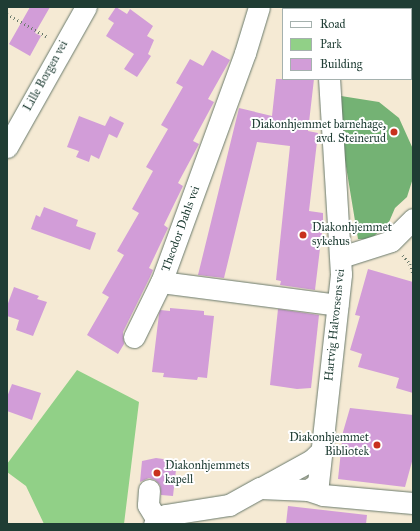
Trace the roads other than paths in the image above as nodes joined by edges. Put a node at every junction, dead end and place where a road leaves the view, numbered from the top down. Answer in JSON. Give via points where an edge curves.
{"nodes":[{"id":1,"x":86,"y":7,"type":"edge"},
{"id":2,"x":259,"y":7,"type":"edge"},
{"id":3,"x":329,"y":80,"type":"edge"},
{"id":4,"x":7,"y":147,"type":"edge"},
{"id":5,"x":413,"y":219,"type":"edge"},
{"id":6,"x":341,"y":257,"type":"junction"},
{"id":7,"x":161,"y":282,"type":"junction"},
{"id":8,"x":338,"y":304,"type":"junction"},
{"id":9,"x":134,"y":337,"type":"dead end"},
{"id":10,"x":322,"y":450,"type":"junction"},
{"id":11,"x":260,"y":488,"type":"junction"},
{"id":12,"x":149,"y":490,"type":"dead end"},
{"id":13,"x":308,"y":490,"type":"junction"},
{"id":14,"x":413,"y":503,"type":"edge"},
{"id":15,"x":155,"y":522,"type":"edge"}],
"edges":[{"from":1,"to":4,"type":"street","name":"Lille Borgen vei"},
{"from":2,"to":7,"type":"street","name":"Theodor Dahls vei","via":[[245,53]]},
{"from":3,"to":6,"type":"street","name":"Hartvig Halvorsens vei"},
{"from":5,"to":6,"type":"street","via":[[391,240]]},
{"from":6,"to":8,"type":"street","name":"Hartvig Halvorsens vei"},
{"from":7,"to":8,"type":"street","name":"Theodor Dahls vei"},
{"from":7,"to":9,"type":"street"},
{"from":8,"to":10,"type":"street","name":"Hartvig Halvorsens vei"},
{"from":10,"to":11,"type":"street","via":[[312,460]]},
{"from":10,"to":13,"type":"street","name":"Hartvig Halvorsens vei","via":[[318,483]]},
{"from":11,"to":13,"type":"street"},
{"from":11,"to":15,"type":"street","via":[[229,505],[214,509],[180,511],[165,515]]},
{"from":12,"to":15,"type":"street","via":[[148,505]]},
{"from":13,"to":14,"type":"street","via":[[323,495]]}]}
